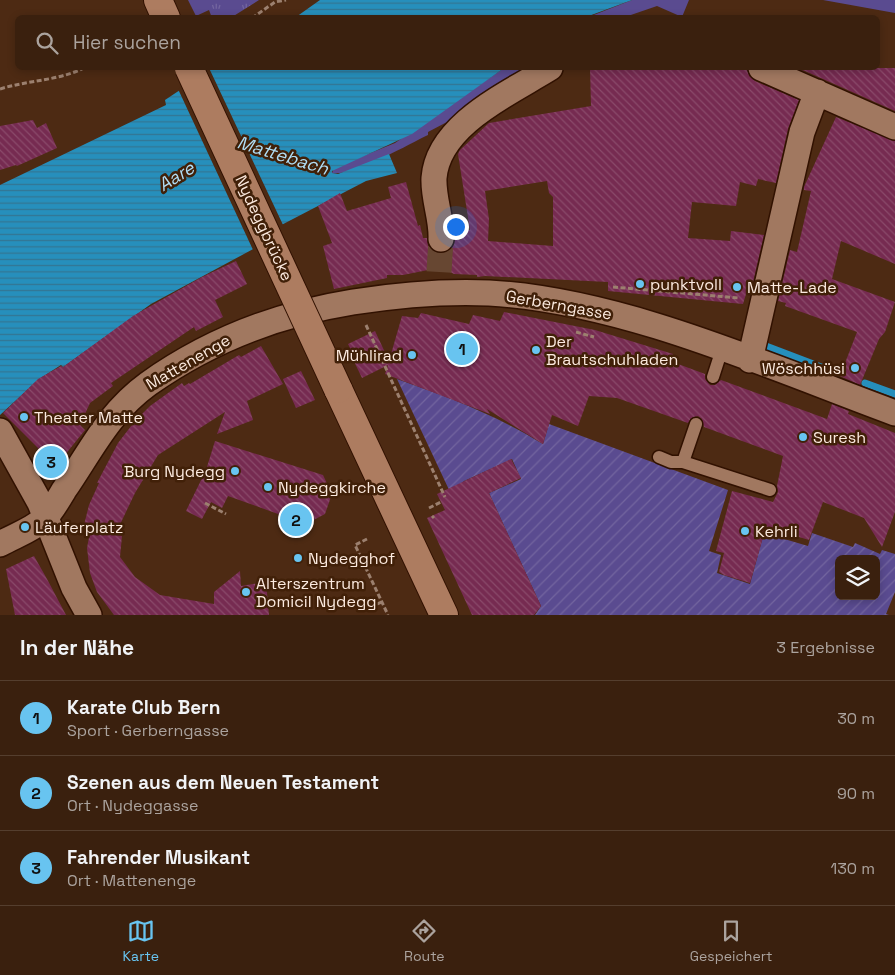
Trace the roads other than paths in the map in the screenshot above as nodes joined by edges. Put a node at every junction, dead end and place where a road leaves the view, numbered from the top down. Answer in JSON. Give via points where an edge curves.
{"nodes":[{"id":1,"x":158,"y":0,"type":"edge"},
{"id":2,"x":165,"y":15,"type":"edge"},
{"id":3,"x":190,"y":70,"type":"edge"},
{"id":4,"x":547,"y":70,"type":"edge"},
{"id":5,"x":766,"y":70,"type":"edge"},
{"id":6,"x":817,"y":92,"type":"junction"},
{"id":7,"x":895,"y":127,"type":"edge"},
{"id":8,"x":441,"y":239,"type":"tunnel mouth"},
{"id":9,"x":361,"y":301,"type":"joint"},
{"id":10,"x":722,"y":349,"type":"junction"},
{"id":11,"x":750,"y":360,"type":"junction"},
{"id":12,"x":713,"y":377,"type":"dead end"},
{"id":13,"x":895,"y":413,"type":"edge"},
{"id":14,"x":696,"y":424,"type":"dead end"},
{"id":15,"x":0,"y":431,"type":"edge"},
{"id":16,"x":659,"y":457,"type":"dead end"},
{"id":17,"x":684,"y":462,"type":"junction"},
{"id":18,"x":770,"y":490,"type":"dead end"},
{"id":19,"x":46,"y":517,"type":"junction"},
{"id":20,"x":0,"y":544,"type":"edge"},
{"id":21,"x":89,"y":615,"type":"edge"},
{"id":22,"x":444,"y":615,"type":"edge"}],
"edges":[{"from":1,"to":2,"type":"street"},
{"from":3,"to":22,"type":"street","name":"Nydeggbrücke","bridge":true},
{"from":4,"to":8,"type":"street","via":[[476,114],[456,131],[442,149],[434,189]]},
{"from":5,"to":6,"type":"street"},
{"from":6,"to":7,"type":"street"},
{"from":6,"to":11,"type":"street","via":[[802,132]]},
{"from":9,"to":10,"type":"street","name":"Gerberngasse","via":[[438,283],[564,304],[635,320]]},
{"from":9,"to":19,"type":"street","name":"Mattenenge","via":[[317,309],[244,330],[155,379],[111,417]]},
{"from":10,"to":11,"type":"street","name":"Gerberngasse"},
{"from":10,"to":12,"type":"lane"},
{"from":11,"to":13,"type":"street","name":"Gerberngasse"},
{"from":14,"to":17,"type":"lane"},
{"from":15,"to":19,"type":"street"},
{"from":16,"to":17,"type":"lane","via":[[670,462]]},
{"from":17,"to":18,"type":"lane"},
{"from":19,"to":20,"type":"street"},
{"from":19,"to":21,"type":"street","via":[[74,588]]}]}
